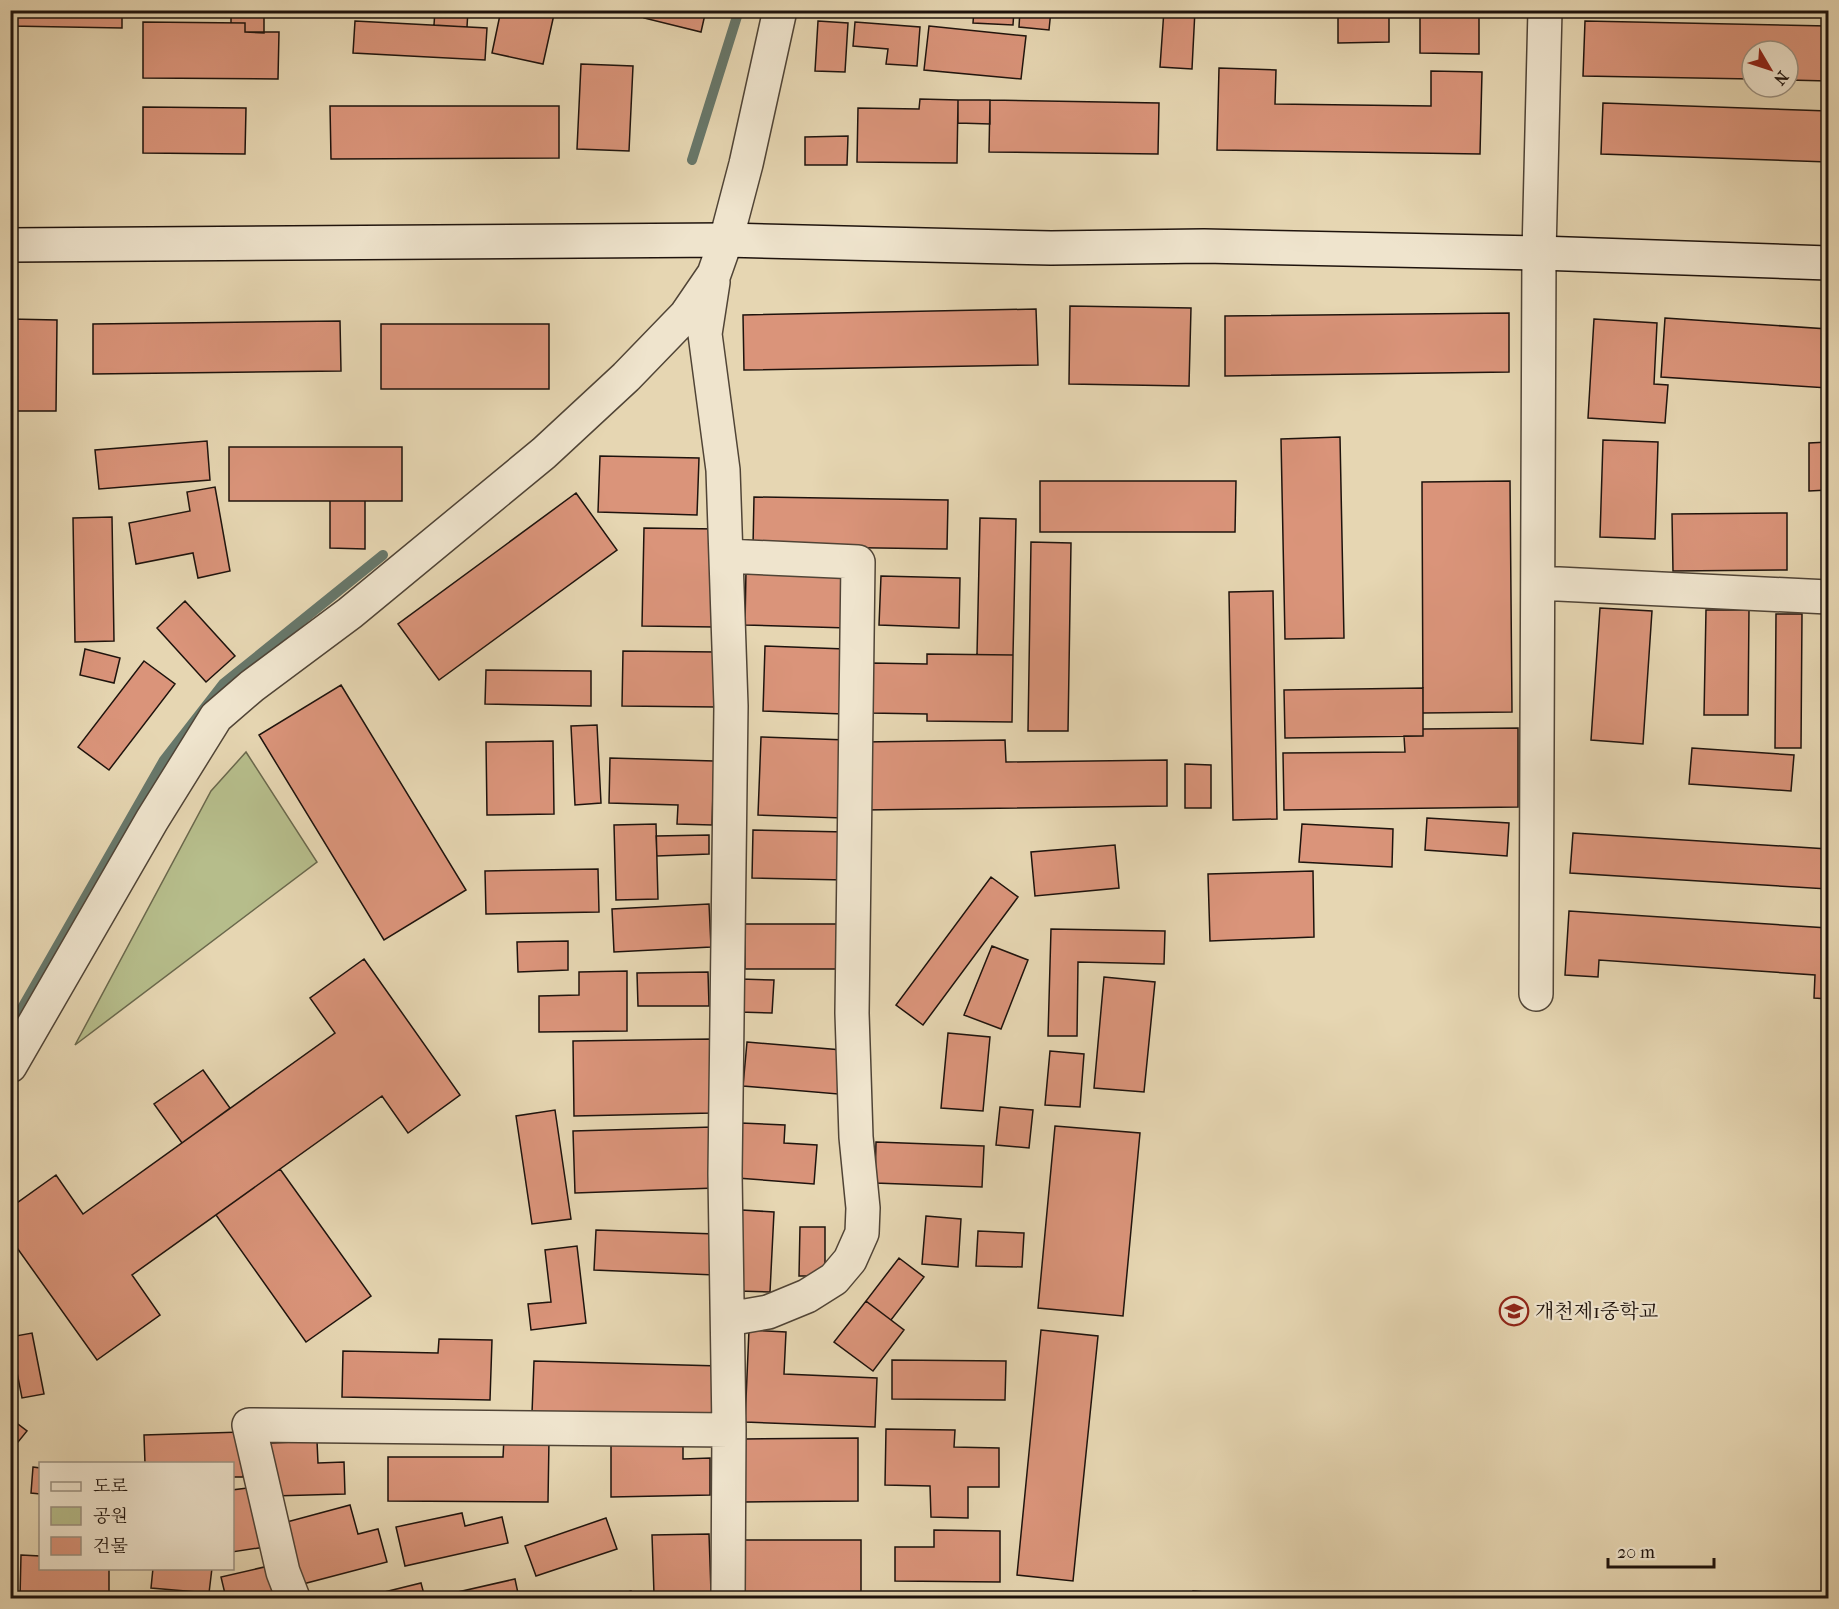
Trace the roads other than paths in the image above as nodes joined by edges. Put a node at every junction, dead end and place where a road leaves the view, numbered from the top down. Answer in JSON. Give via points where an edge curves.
{"nodes":[{"id":1,"x":780,"y":10,"type":"edge"},
{"id":2,"x":1545,"y":10,"type":"edge"},
{"id":3,"x":726,"y":240,"type":"junction"},
{"id":4,"x":10,"y":245,"type":"edge"},
{"id":5,"x":1539,"y":253,"type":"junction"},
{"id":6,"x":1828,"y":263,"type":"edge"},
{"id":7,"x":714,"y":274,"type":"junction"},
{"id":8,"x":726,"y":556,"type":"junction"},
{"id":9,"x":1538,"y":583,"type":"junction"},
{"id":10,"x":1828,"y":597,"type":"edge"},
{"id":11,"x":1536,"y":994,"type":"dead end"},
{"id":12,"x":10,"y":1066,"type":"edge"},
{"id":13,"x":728,"y":1319,"type":"junction"},
{"id":14,"x":729,"y":1430,"type":"junction"},
{"id":15,"x":293,"y":1599,"type":"edge"},
{"id":16,"x":728,"y":1599,"type":"edge"}],
"edges":[{"from":1,"to":3,"type":"street"},
{"from":2,"to":5,"type":"street"},
{"from":3,"to":4,"type":"street"},
{"from":3,"to":5,"type":"street"},
{"from":3,"to":7,"type":"street"},
{"from":5,"to":6,"type":"street"},
{"from":5,"to":9,"type":"street"},
{"from":7,"to":8,"type":"street","via":[[705,334],[723,470]]},
{"from":7,"to":12,"type":"street","via":[[686,315],[544,453],[350,613],[216,717]]},
{"from":8,"to":13,"type":"street","via":[[731,706],[725,1174]]},
{"from":8,"to":13,"type":"street","via":[[858,562],[852,1013],[863,1208],[862,1233],[850,1260],[834,1279],[807,1296],[768,1312]]},
{"from":9,"to":10,"type":"street"},
{"from":9,"to":11,"type":"street"},
{"from":13,"to":14,"type":"street"},
{"from":14,"to":15,"type":"street","via":[[249,1425],[283,1572]]},
{"from":14,"to":16,"type":"street"}]}
